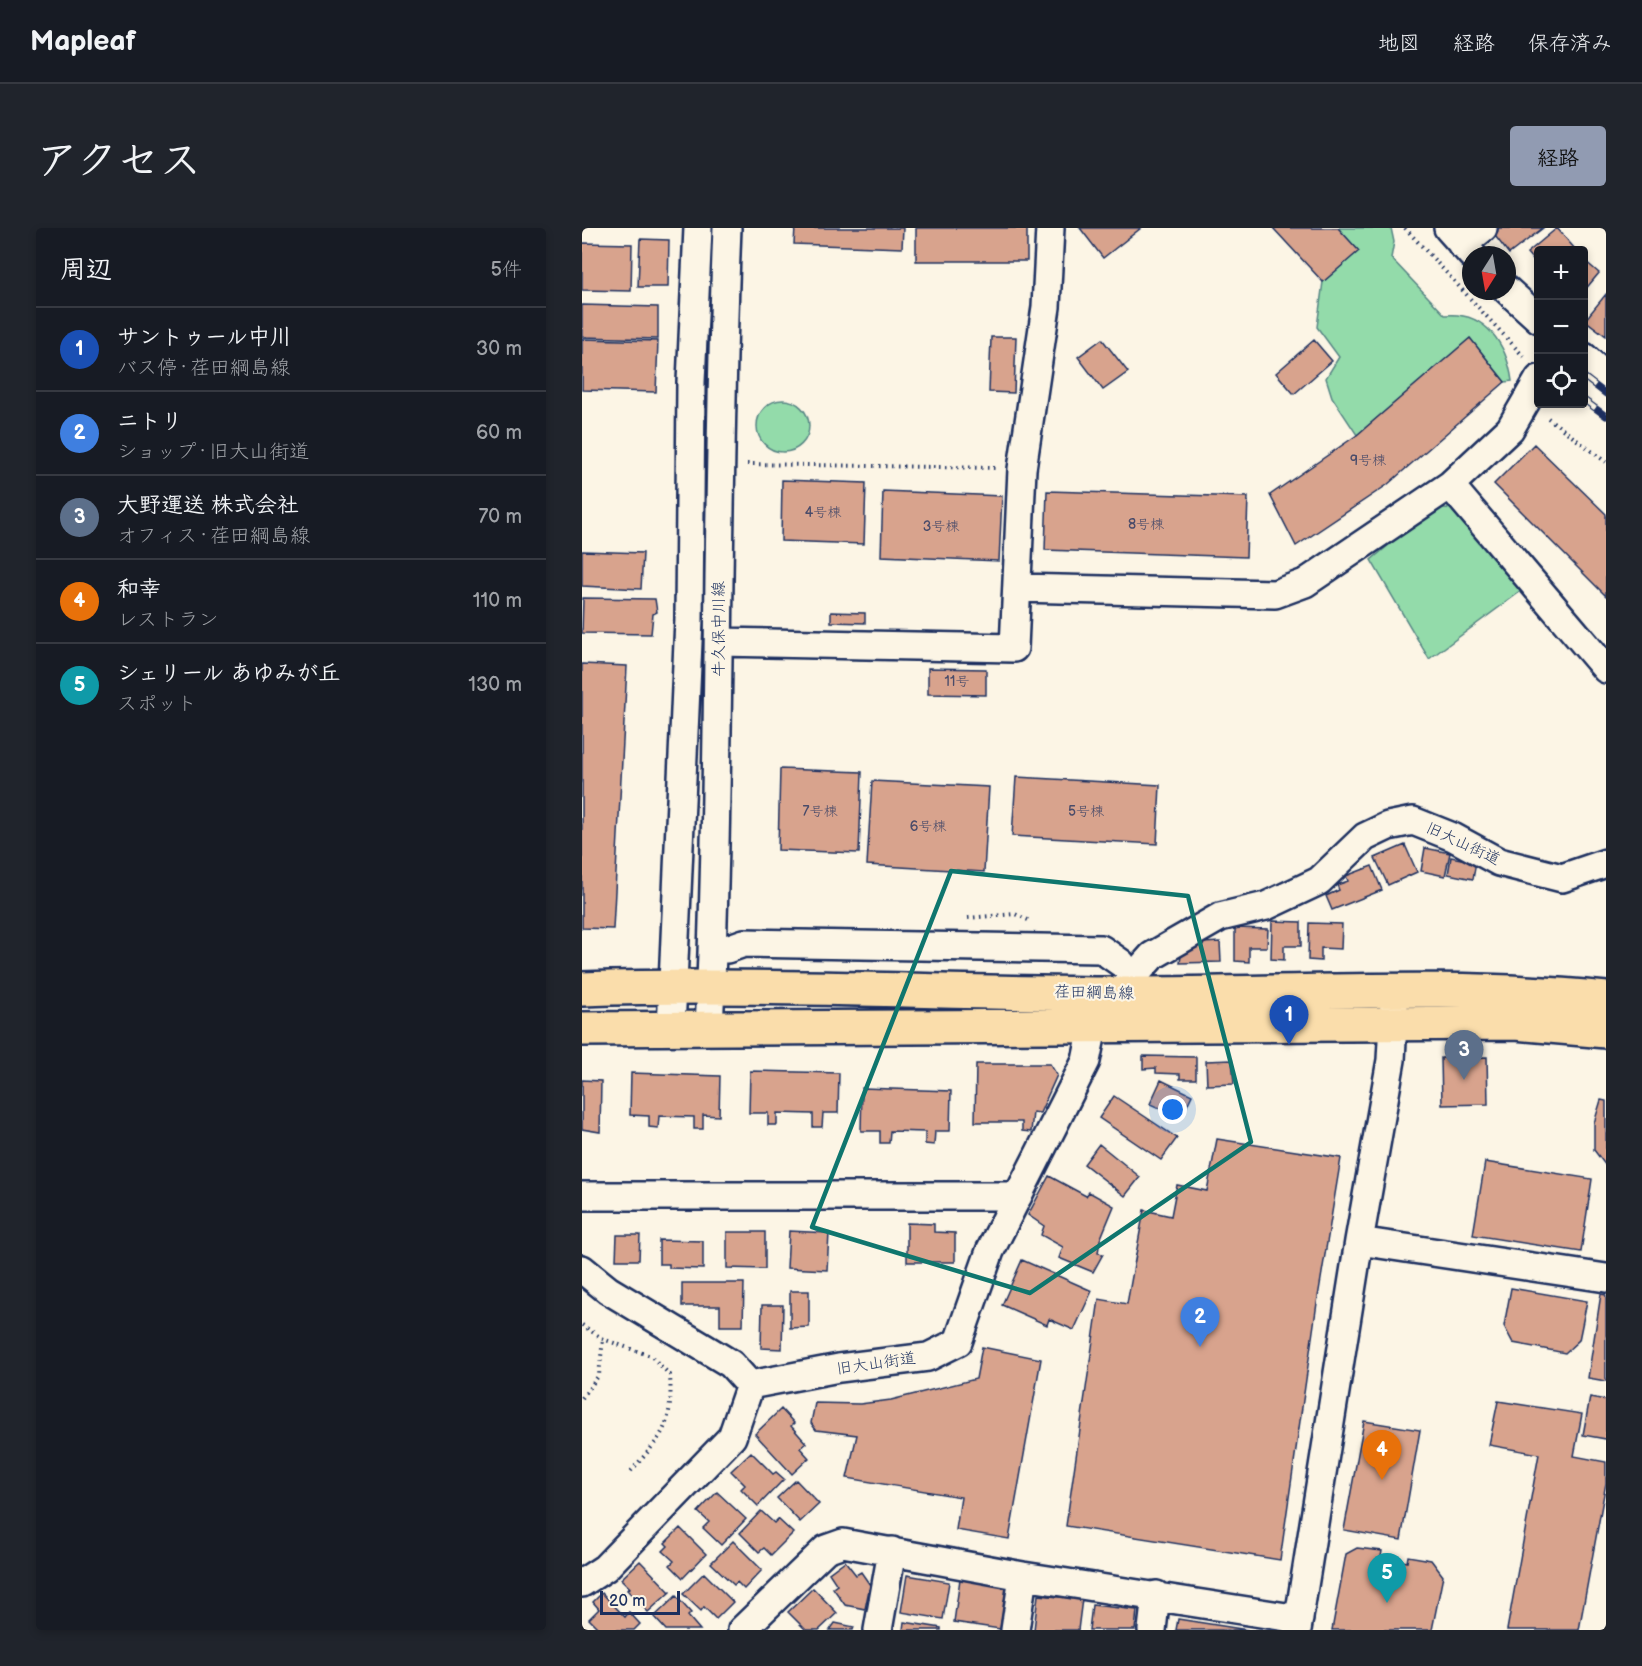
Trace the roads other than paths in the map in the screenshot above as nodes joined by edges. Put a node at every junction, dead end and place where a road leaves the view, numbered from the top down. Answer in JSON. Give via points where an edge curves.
{"nodes":[{"id":1,"x":698,"y":228,"type":"edge"},
{"id":2,"x":727,"y":228,"type":"edge"},
{"id":3,"x":1050,"y":228,"type":"edge"},
{"id":4,"x":1516,"y":298,"type":"edge"},
{"id":5,"x":1534,"y":314,"type":"edge"},
{"id":6,"x":1588,"y":361,"type":"edge"},
{"id":7,"x":1606,"y":377,"type":"edge"},
{"id":8,"x":1530,"y":380,"type":"edge"},
{"id":9,"x":1450,"y":485,"type":"junction"},
{"id":10,"x":1017,"y":588,"type":"junction"},
{"id":11,"x":719,"y":642,"type":"junction"},
{"id":12,"x":1606,"y":669,"type":"edge"},
{"id":13,"x":1606,"y":863,"type":"edge"},
{"id":14,"x":727,"y":949,"type":"dead end"},
{"id":15,"x":1119,"y":978,"type":"junction"},
{"id":16,"x":672,"y":986,"type":"junction"},
{"id":17,"x":711,"y":986,"type":"junction"},
{"id":18,"x":582,"y":989,"type":"edge"},
{"id":19,"x":1394,"y":990,"type":"junction"},
{"id":20,"x":1606,"y":999,"type":"edge"},
{"id":21,"x":1393,"y":1025,"type":"junction"},
{"id":22,"x":1093,"y":1027,"type":"junction"},
{"id":23,"x":582,"y":1029,"type":"edge"},
{"id":24,"x":671,"y":1029,"type":"junction"},
{"id":25,"x":709,"y":1030,"type":"junction"},
{"id":26,"x":1606,"y":1031,"type":"edge"},
{"id":27,"x":582,"y":1196,"type":"edge"},
{"id":28,"x":1018,"y":1196,"type":"junction"},
{"id":29,"x":1359,"y":1241,"type":"junction"},
{"id":30,"x":582,"y":1269,"type":"edge"},
{"id":31,"x":1606,"y":1278,"type":"edge"},
{"id":32,"x":750,"y":1385,"type":"junction"},
{"id":33,"x":892,"y":1551,"type":"junction"},
{"id":34,"x":1023,"y":1576,"type":"junction"},
{"id":35,"x":582,"y":1583,"type":"edge"},
{"id":36,"x":1156,"y":1595,"type":"junction"},
{"id":37,"x":1298,"y":1624,"type":"edge"},
{"id":38,"x":742,"y":1630,"type":"edge"},
{"id":39,"x":878,"y":1630,"type":"edge"},
{"id":40,"x":1014,"y":1630,"type":"edge"},
{"id":41,"x":1152,"y":1630,"type":"edge"}],
"edges":[{"from":1,"to":16,"type":"street","name":"牛久保中川線","via":[[691,382],[689,619]]},
{"from":2,"to":11,"type":"street","name":"牛久保中川線","via":[[721,378]]},
{"from":3,"to":10,"type":"street","via":[[1046,307],[1022,469]]},
{"from":4,"to":5,"type":"street"},
{"from":6,"to":7,"type":"street"},
{"from":8,"to":9,"type":"street","via":[[1510,429]]},
{"from":9,"to":10,"type":"street","via":[[1305,583],[1275,594]]},
{"from":9,"to":12,"type":"street"},
{"from":10,"to":11,"type":"street","via":[[1014,648]]},
{"from":11,"to":17,"type":"street","name":"牛久保中川線"},
{"from":13,"to":15,"type":"street","name":"旧大山街道","via":[[1562,878],[1546,876],[1499,862],[1413,821],[1388,826],[1365,837],[1319,881],[1266,906],[1220,916]]},
{"from":14,"to":15,"type":"street","via":[[744,943],[1101,949]]},
{"from":15,"to":17,"type":"main road","name":"荏田綱島線"},
{"from":15,"to":19,"type":"main road","name":"荏田綱島線"},
{"from":16,"to":17,"type":"main road","name":"荏田綱島線"},
{"from":16,"to":18,"type":"main road","name":"荏田綱島線"},
{"from":16,"to":24,"type":"street","name":"牛久保中川線"},
{"from":17,"to":25,"type":"street","name":"牛久保中川線"},
{"from":19,"to":20,"type":"main road","name":"荏田綱島線","via":[[1544,993]]},
{"from":19,"to":21,"type":"street"},
{"from":21,"to":22,"type":"main road","name":"荏田綱島線"},
{"from":21,"to":26,"type":"main road","name":"荏田綱島線","via":[[1515,1023]]},
{"from":21,"to":29,"type":"street"},
{"from":22,"to":25,"type":"main road","name":"荏田綱島線"},
{"from":22,"to":28,"type":"street","name":"旧大山街道","via":[[1086,1061]]},
{"from":23,"to":24,"type":"main road","name":"荏田綱島線"},
{"from":24,"to":25,"type":"main road","name":"荏田綱島線"},
{"from":27,"to":28,"type":"street"},
{"from":28,"to":32,"type":"street","name":"旧大山街道","via":[[990,1251],[958,1342],[928,1357]]},
{"from":29,"to":31,"type":"street"},
{"from":29,"to":37,"type":"street"},
{"from":30,"to":32,"type":"street","via":[[608,1290],[731,1364]]},
{"from":32,"to":35,"type":"street","via":[[732,1437],[605,1568]]},
{"from":33,"to":34,"type":"street"},
{"from":33,"to":38,"type":"street","via":[[843,1543],[826,1549]]},
{"from":33,"to":39,"type":"street"},
{"from":34,"to":36,"type":"street"},
{"from":34,"to":40,"type":"street"},
{"from":36,"to":37,"type":"street"},
{"from":36,"to":41,"type":"street"}]}
